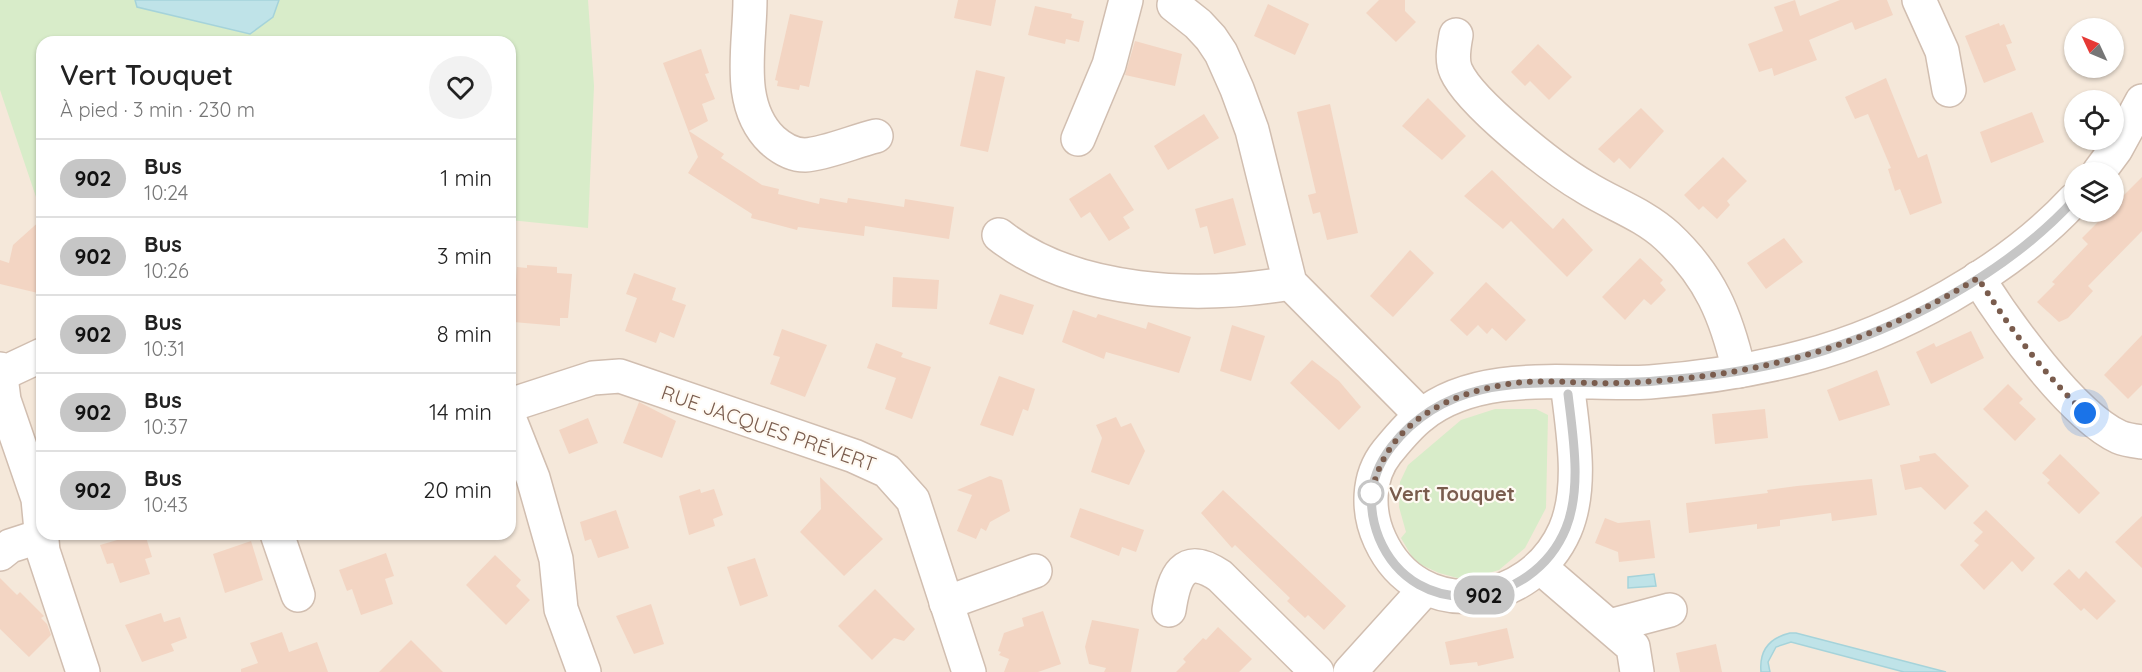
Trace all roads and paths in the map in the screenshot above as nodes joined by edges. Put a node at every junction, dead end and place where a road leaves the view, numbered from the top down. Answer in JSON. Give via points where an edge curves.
{"nodes":[{"id":1,"x":750,"y":0,"type":"edge"},
{"id":2,"x":1126,"y":0,"type":"edge"},
{"id":3,"x":1919,"y":0,"type":"edge"},
{"id":4,"x":1174,"y":5,"type":"dead end"},
{"id":5,"x":1455,"y":35,"type":"dead end"},
{"id":6,"x":1949,"y":90,"type":"dead end"},
{"id":7,"x":2142,"y":101,"type":"edge"},
{"id":8,"x":876,"y":136,"type":"dead end"},
{"id":9,"x":1078,"y":139,"type":"dead end"},
{"id":10,"x":2106,"y":162,"type":"edge"},
{"id":11,"x":2064,"y":211,"type":"edge"},
{"id":12,"x":999,"y":235,"type":"dead end"},
{"id":13,"x":1978,"y":278,"type":"junction"},
{"id":14,"x":1290,"y":283,"type":"junction"},
{"id":15,"x":36,"y":358,"type":"edge"},
{"id":16,"x":0,"y":369,"type":"edge"},
{"id":17,"x":1739,"y":371,"type":"junction"},
{"id":18,"x":1567,"y":382,"type":"junction"},
{"id":19,"x":516,"y":403,"type":"edge"},
{"id":20,"x":1421,"y":415,"type":"junction"},
{"id":21,"x":516,"y":435,"type":"edge"},
{"id":22,"x":2142,"y":442,"type":"edge"},
{"id":23,"x":36,"y":493,"type":"edge"},
{"id":24,"x":36,"y":538,"type":"edge"},
{"id":25,"x":42,"y":540,"type":"edge"},
{"id":26,"x":279,"y":540,"type":"edge"},
{"id":27,"x":0,"y":554,"type":"edge"},
{"id":28,"x":1540,"y":567,"type":"junction"},
{"id":29,"x":1035,"y":571,"type":"dead end"},
{"id":30,"x":1425,"y":589,"type":"junction"},
{"id":31,"x":298,"y":595,"type":"dead end"},
{"id":32,"x":946,"y":603,"type":"junction"},
{"id":33,"x":1169,"y":610,"type":"dead end"},
{"id":34,"x":1670,"y":610,"type":"dead end"},
{"id":35,"x":1610,"y":626,"type":"junction"},
{"id":36,"x":83,"y":672,"type":"edge"},
{"id":37,"x":584,"y":672,"type":"edge"},
{"id":38,"x":969,"y":672,"type":"edge"},
{"id":39,"x":1317,"y":672,"type":"edge"},
{"id":40,"x":1350,"y":672,"type":"edge"},
{"id":41,"x":1637,"y":672,"type":"edge"}],
"edges":[{"from":1,"to":8,"type":"street","via":[[747,94],[753,115],[764,132],[794,154],[806,155]]},
{"from":2,"to":9,"type":"street","via":[[1110,65]]},
{"from":3,"to":6,"type":"street","via":[[1942,51]]},
{"from":4,"to":14,"type":"street","via":[[1211,38],[1237,89],[1252,130]]},
{"from":5,"to":17,"type":"street","via":[[1456,72],[1491,111],[1541,158],[1587,189],[1651,223],[1687,257],[1717,298]]},
{"from":7,"to":10,"type":"street"},
{"from":11,"to":13,"type":"street"},
{"from":12,"to":14,"type":"street","via":[[1044,263],[1118,283],[1209,293]]},
{"from":13,"to":17,"type":"street","via":[[1940,301],[1864,336],[1804,357]]},
{"from":13,"to":22,"type":"street","via":[[2005,319],[2081,410],[2121,438]]},
{"from":14,"to":20,"type":"street"},
{"from":15,"to":16,"type":"street","via":[[10,370]]},
{"from":16,"to":23,"type":"street","via":[[4,400]]},
{"from":17,"to":18,"type":"street","via":[[1652,382]]},
{"from":18,"to":20,"type":"street","via":[[1517,383],[1472,392]]},
{"from":18,"to":28,"type":"street","via":[[1574,457],[1573,495],[1566,528]]},
{"from":19,"to":32,"type":"street","name":"RUE JACQUES PRÉVERT","via":[[593,378],[620,376],[873,463],[893,477],[913,500]]},
{"from":20,"to":30,"type":"street","via":[[1382,459],[1370,502],[1373,523],[1386,551]]},
{"from":21,"to":37,"type":"street","via":[[533,478],[556,559],[561,609]]},
{"from":24,"to":27,"type":"street","via":[[10,546]]},
{"from":25,"to":36,"type":"street"},
{"from":26,"to":31,"type":"street"},
{"from":28,"to":30,"type":"street","via":[[1490,594],[1447,597]]},
{"from":28,"to":35,"type":"street"},
{"from":29,"to":32,"type":"street"},
{"from":30,"to":40,"type":"street"},
{"from":32,"to":38,"type":"street","name":"RUE JACQUES PRÉVERT"},
{"from":33,"to":39,"type":"street","via":[[1178,573],[1191,566],[1206,566]]},
{"from":34,"to":35,"type":"street"},
{"from":35,"to":41,"type":"street","via":[[1633,647]]}]}
